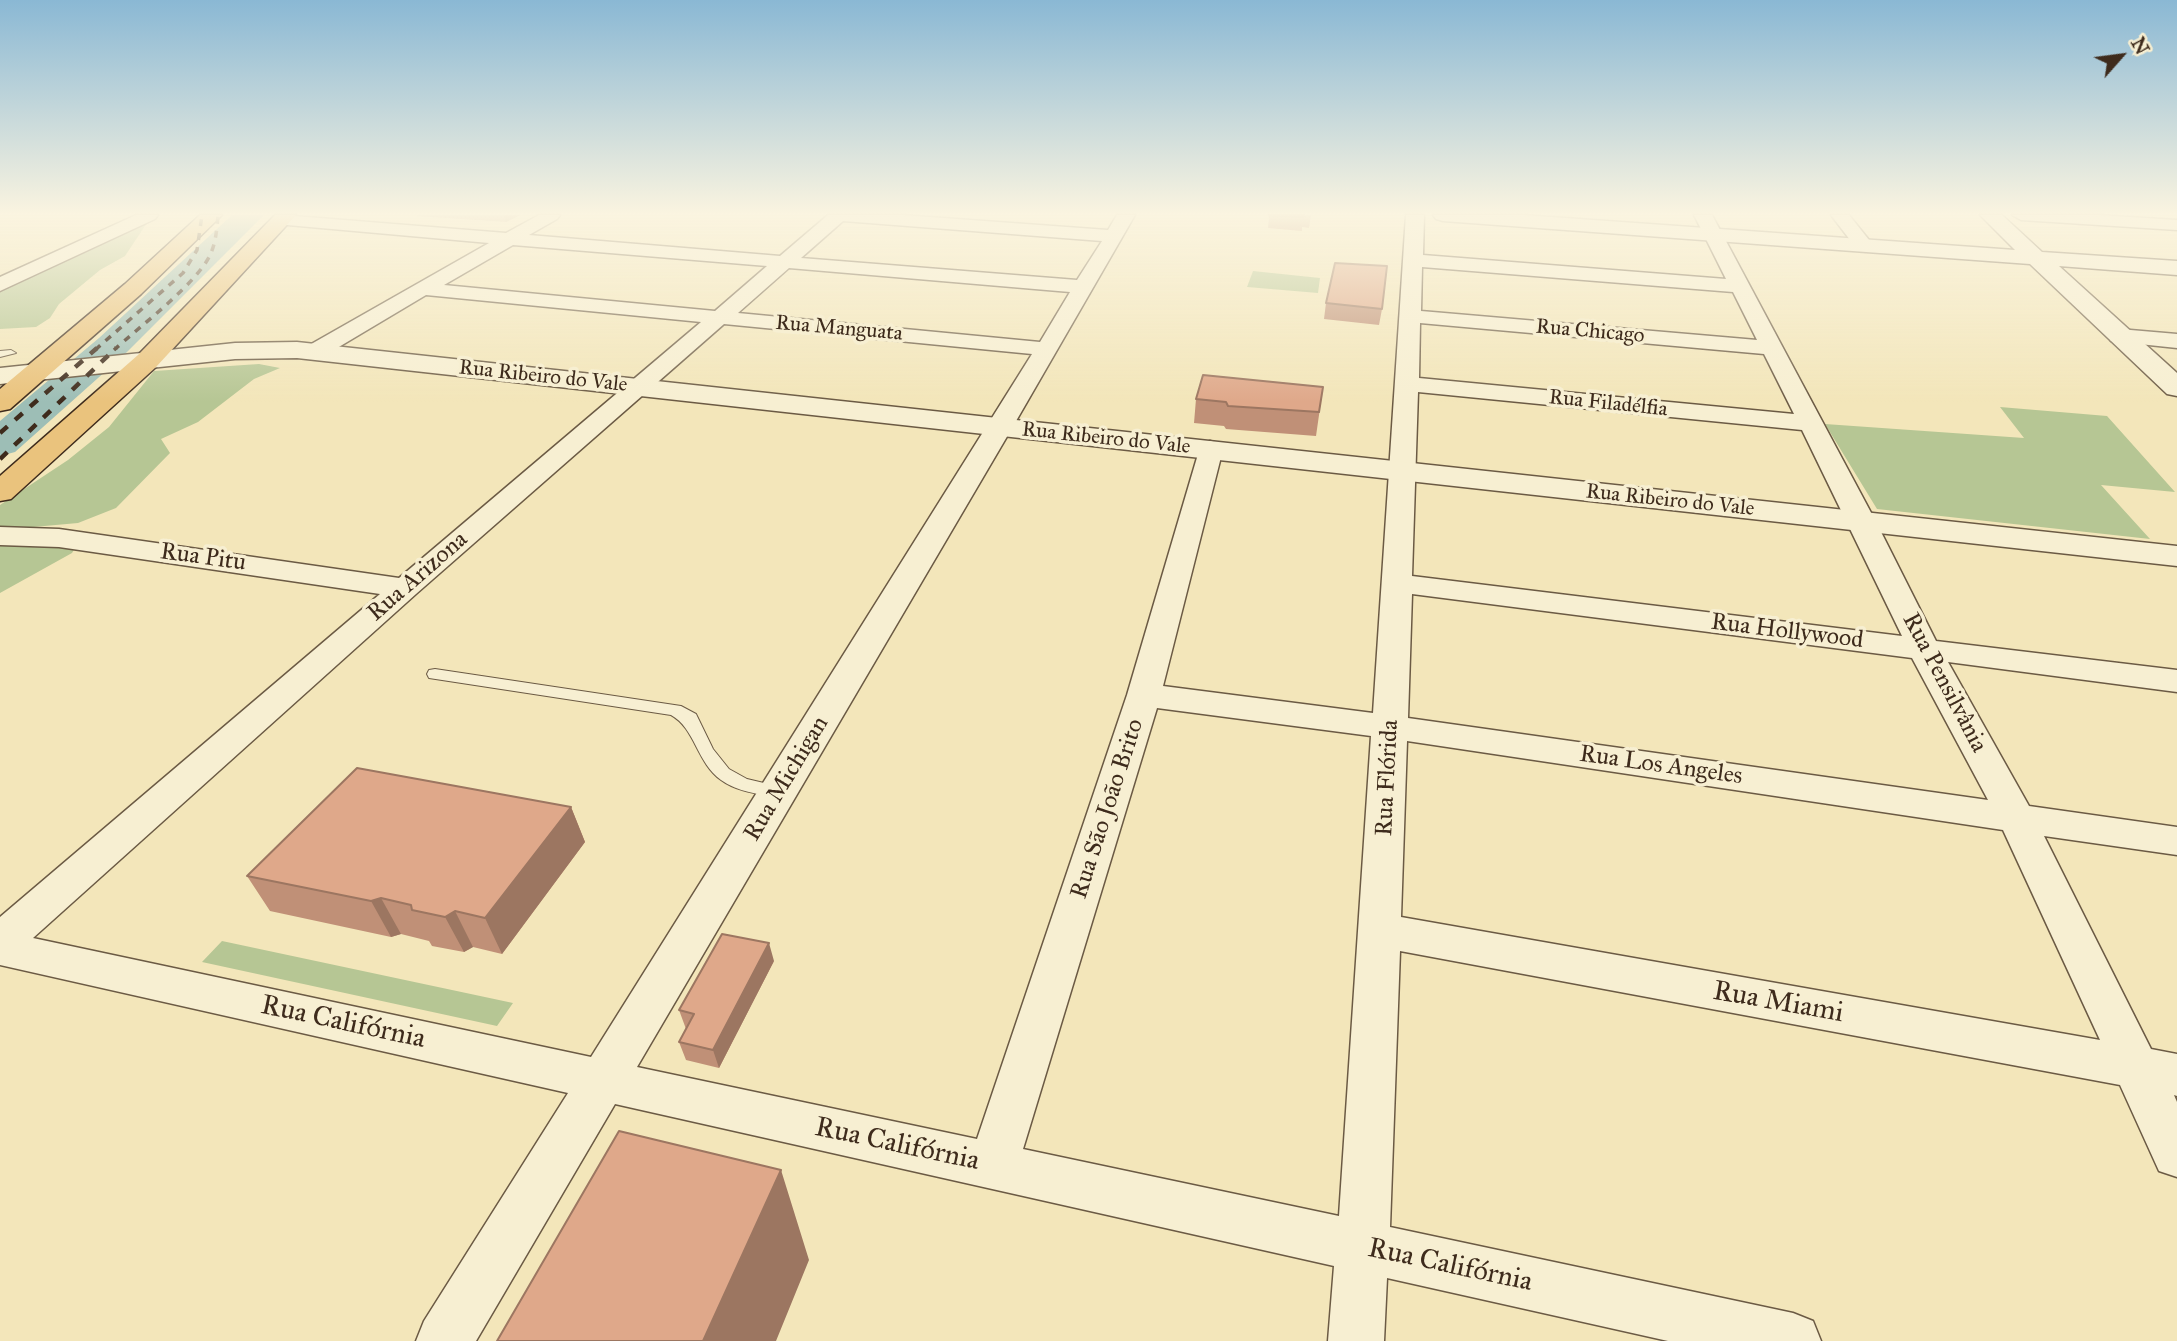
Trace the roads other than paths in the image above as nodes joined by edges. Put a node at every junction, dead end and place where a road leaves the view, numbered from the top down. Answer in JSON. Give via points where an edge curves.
{"nodes":[{"id":1,"x":16,"y":278,"type":"edge"},
{"id":2,"x":118,"y":278,"type":"edge"},
{"id":3,"x":145,"y":278,"type":"edge"},
{"id":4,"x":221,"y":278,"type":"edge"},
{"id":5,"x":442,"y":278,"type":"edge"},
{"id":6,"x":766,"y":278,"type":"edge"},
{"id":7,"x":975,"y":278,"type":"edge"},
{"id":8,"x":1088,"y":278,"type":"edge"},
{"id":9,"x":1412,"y":278,"type":"edge"},
{"id":10,"x":1633,"y":278,"type":"edge"},
{"id":11,"x":1734,"y":278,"type":"edge"},
{"id":12,"x":2057,"y":278,"type":"edge"},
{"id":13,"x":0,"y":285,"type":"edge"},
{"id":14,"x":1738,"y":286,"type":"junction"},
{"id":15,"x":1083,"y":287,"type":"junction"},
{"id":16,"x":422,"y":289,"type":"junction"},
{"id":17,"x":1410,"y":316,"type":"junction"},
{"id":18,"x":720,"y":318,"type":"junction"},
{"id":19,"x":2119,"y":336,"type":"junction"},
{"id":20,"x":2177,"y":341,"type":"edge"},
{"id":21,"x":1770,"y":348,"type":"junction"},
{"id":22,"x":1047,"y":349,"type":"junction"},
{"id":23,"x":314,"y":352,"type":"junction"},
{"id":24,"x":4,"y":361,"type":"edge"},
{"id":25,"x":133,"y":363,"type":"junction"},
{"id":26,"x":36,"y":372,"type":"junction"},
{"id":27,"x":1407,"y":384,"type":"junction"},
{"id":28,"x":639,"y":388,"type":"junction"},
{"id":29,"x":2177,"y":388,"type":"edge"},
{"id":30,"x":0,"y":403,"type":"edge"},
{"id":31,"x":1810,"y":424,"type":"junction"},
{"id":32,"x":1000,"y":428,"type":"junction"},
{"id":33,"x":1210,"y":449,"type":"junction"},
{"id":34,"x":1402,"y":472,"type":"junction"},
{"id":35,"x":0,"y":492,"type":"edge"},
{"id":36,"x":1862,"y":522,"type":"junction"},
{"id":37,"x":0,"y":536,"type":"edge"},
{"id":38,"x":2177,"y":556,"type":"edge"},
{"id":39,"x":1397,"y":583,"type":"junction"},
{"id":40,"x":405,"y":588,"type":"junction"},
{"id":41,"x":1924,"y":649,"type":"junction"},
{"id":42,"x":435,"y":674,"type":"dead end"},
{"id":43,"x":2177,"y":681,"type":"edge"},
{"id":44,"x":1144,"y":695,"type":"junction"},
{"id":45,"x":1391,"y":726,"type":"junction"},
{"id":46,"x":779,"y":792,"type":"junction"},
{"id":47,"x":2016,"y":817,"type":"junction"},
{"id":48,"x":2177,"y":842,"type":"edge"},
{"id":49,"x":1379,"y":930,"type":"junction"},
{"id":50,"x":0,"y":942,"type":"edge"},
{"id":51,"x":0,"y":948,"type":"edge"},
{"id":52,"x":2133,"y":1068,"type":"junction"},
{"id":53,"x":2177,"y":1075,"type":"edge"},
{"id":54,"x":602,"y":1080,"type":"junction"},
{"id":55,"x":2177,"y":1154,"type":"edge"},
{"id":56,"x":993,"y":1166,"type":"junction"},
{"id":57,"x":1361,"y":1246,"type":"junction"},
{"id":58,"x":444,"y":1341,"type":"edge"},
{"id":59,"x":1356,"y":1341,"type":"edge"},
{"id":60,"x":1793,"y":1341,"type":"edge"}],
"edges":[{"from":1,"to":13,"type":"street"},
{"from":2,"to":26,"type":"main road","via":[[55,344]]},
{"from":3,"to":26,"type":"main road"},
{"from":4,"to":25,"type":"main road"},
{"from":5,"to":16,"type":"street"},
{"from":6,"to":18,"type":"street","name":"Rua Arizona"},
{"from":7,"to":15,"type":"street"},
{"from":8,"to":15,"type":"street","name":"Rua Michigan"},
{"from":9,"to":17,"type":"street","name":"Rua Flórida"},
{"from":10,"to":14,"type":"street"},
{"from":11,"to":14,"type":"street","name":"Rua Pensilvânia"},
{"from":12,"to":19,"type":"street"},
{"from":14,"to":21,"type":"street","name":"Rua Pensilvânia"},
{"from":15,"to":22,"type":"street","name":"Rua Michigan"},
{"from":16,"to":18,"type":"street","name":"Rua Manguata"},
{"from":16,"to":23,"type":"street"},
{"from":17,"to":21,"type":"street","name":"Rua Chicago"},
{"from":17,"to":27,"type":"street","name":"Rua Flórida"},
{"from":18,"to":22,"type":"street","name":"Rua Manguata"},
{"from":18,"to":28,"type":"street","name":"Rua Arizona"},
{"from":19,"to":20,"type":"street"},
{"from":19,"to":29,"type":"street"},
{"from":21,"to":31,"type":"street","name":"Rua Pensilvânia"},
{"from":22,"to":32,"type":"street","name":"Rua Michigan"},
{"from":23,"to":25,"type":"street","name":"Rua Ribeiro do Vale","via":[[235,351]]},
{"from":23,"to":28,"type":"street","name":"Rua Ribeiro do Vale"},
{"from":24,"to":26,"type":"street","name":"Rua Ribeiro do Vale"},
{"from":25,"to":26,"type":"street","name":"Rua Ribeiro do Vale"},
{"from":25,"to":35,"type":"main road"},
{"from":26,"to":30,"type":"main road"},
{"from":27,"to":31,"type":"street","name":"Rua Filadélfia"},
{"from":27,"to":34,"type":"street","name":"Rua Flórida"},
{"from":28,"to":32,"type":"street","name":"Rua Ribeiro do Vale"},
{"from":28,"to":40,"type":"street","name":"Rua Arizona"},
{"from":31,"to":36,"type":"street","name":"Rua Pensilvânia"},
{"from":32,"to":33,"type":"street","name":"Rua Ribeiro do Vale"},
{"from":32,"to":46,"type":"street","name":"Rua Michigan"},
{"from":33,"to":34,"type":"street","name":"Rua Ribeiro do Vale"},
{"from":33,"to":44,"type":"street","name":"Rua São João Brito"},
{"from":34,"to":36,"type":"street","name":"Rua Ribeiro do Vale"},
{"from":34,"to":39,"type":"street","name":"Rua Flórida"},
{"from":36,"to":38,"type":"street","name":"Rua Ribeiro do Vale"},
{"from":36,"to":41,"type":"street","name":"Rua Pensilvânia"},
{"from":37,"to":40,"type":"street","name":"Rua Pitu","via":[[59,538]]},
{"from":39,"to":41,"type":"street","name":"Rua Hollywood"},
{"from":39,"to":45,"type":"street","name":"Rua Flórida"},
{"from":40,"to":50,"type":"street","name":"Rua Arizona"},
{"from":41,"to":43,"type":"street","name":"Rua Hollywood"},
{"from":41,"to":47,"type":"street","name":"Rua Pensilvânia"},
{"from":42,"to":46,"type":"lane","via":[[675,710],[691,718],[718,769],[731,779]]},
{"from":44,"to":45,"type":"street","name":"Rua Los Angeles"},
{"from":44,"to":56,"type":"street","name":"Rua São João Brito"},
{"from":45,"to":47,"type":"street","name":"Rua Los Angeles"},
{"from":45,"to":49,"type":"street","name":"Rua Flórida"},
{"from":46,"to":54,"type":"street","name":"Rua Michigan"},
{"from":47,"to":48,"type":"street","name":"Rua Los Angeles"},
{"from":47,"to":52,"type":"street","name":"Rua Pensilvânia"},
{"from":49,"to":52,"type":"street","name":"Rua Miami"},
{"from":49,"to":57,"type":"street","name":"Rua Flórida"},
{"from":51,"to":54,"type":"street","name":"Rua Califórnia"},
{"from":52,"to":53,"type":"street","name":"Rua Miami"},
{"from":52,"to":55,"type":"street","name":"Rua Pensilvânia"},
{"from":54,"to":56,"type":"street","name":"Rua Califórnia"},
{"from":54,"to":58,"type":"street","name":"Rua Michigan"},
{"from":56,"to":57,"type":"street","name":"Rua Califórnia"},
{"from":57,"to":59,"type":"street","name":"Rua Flórida"},
{"from":57,"to":60,"type":"street","name":"Rua Califórnia"}]}
